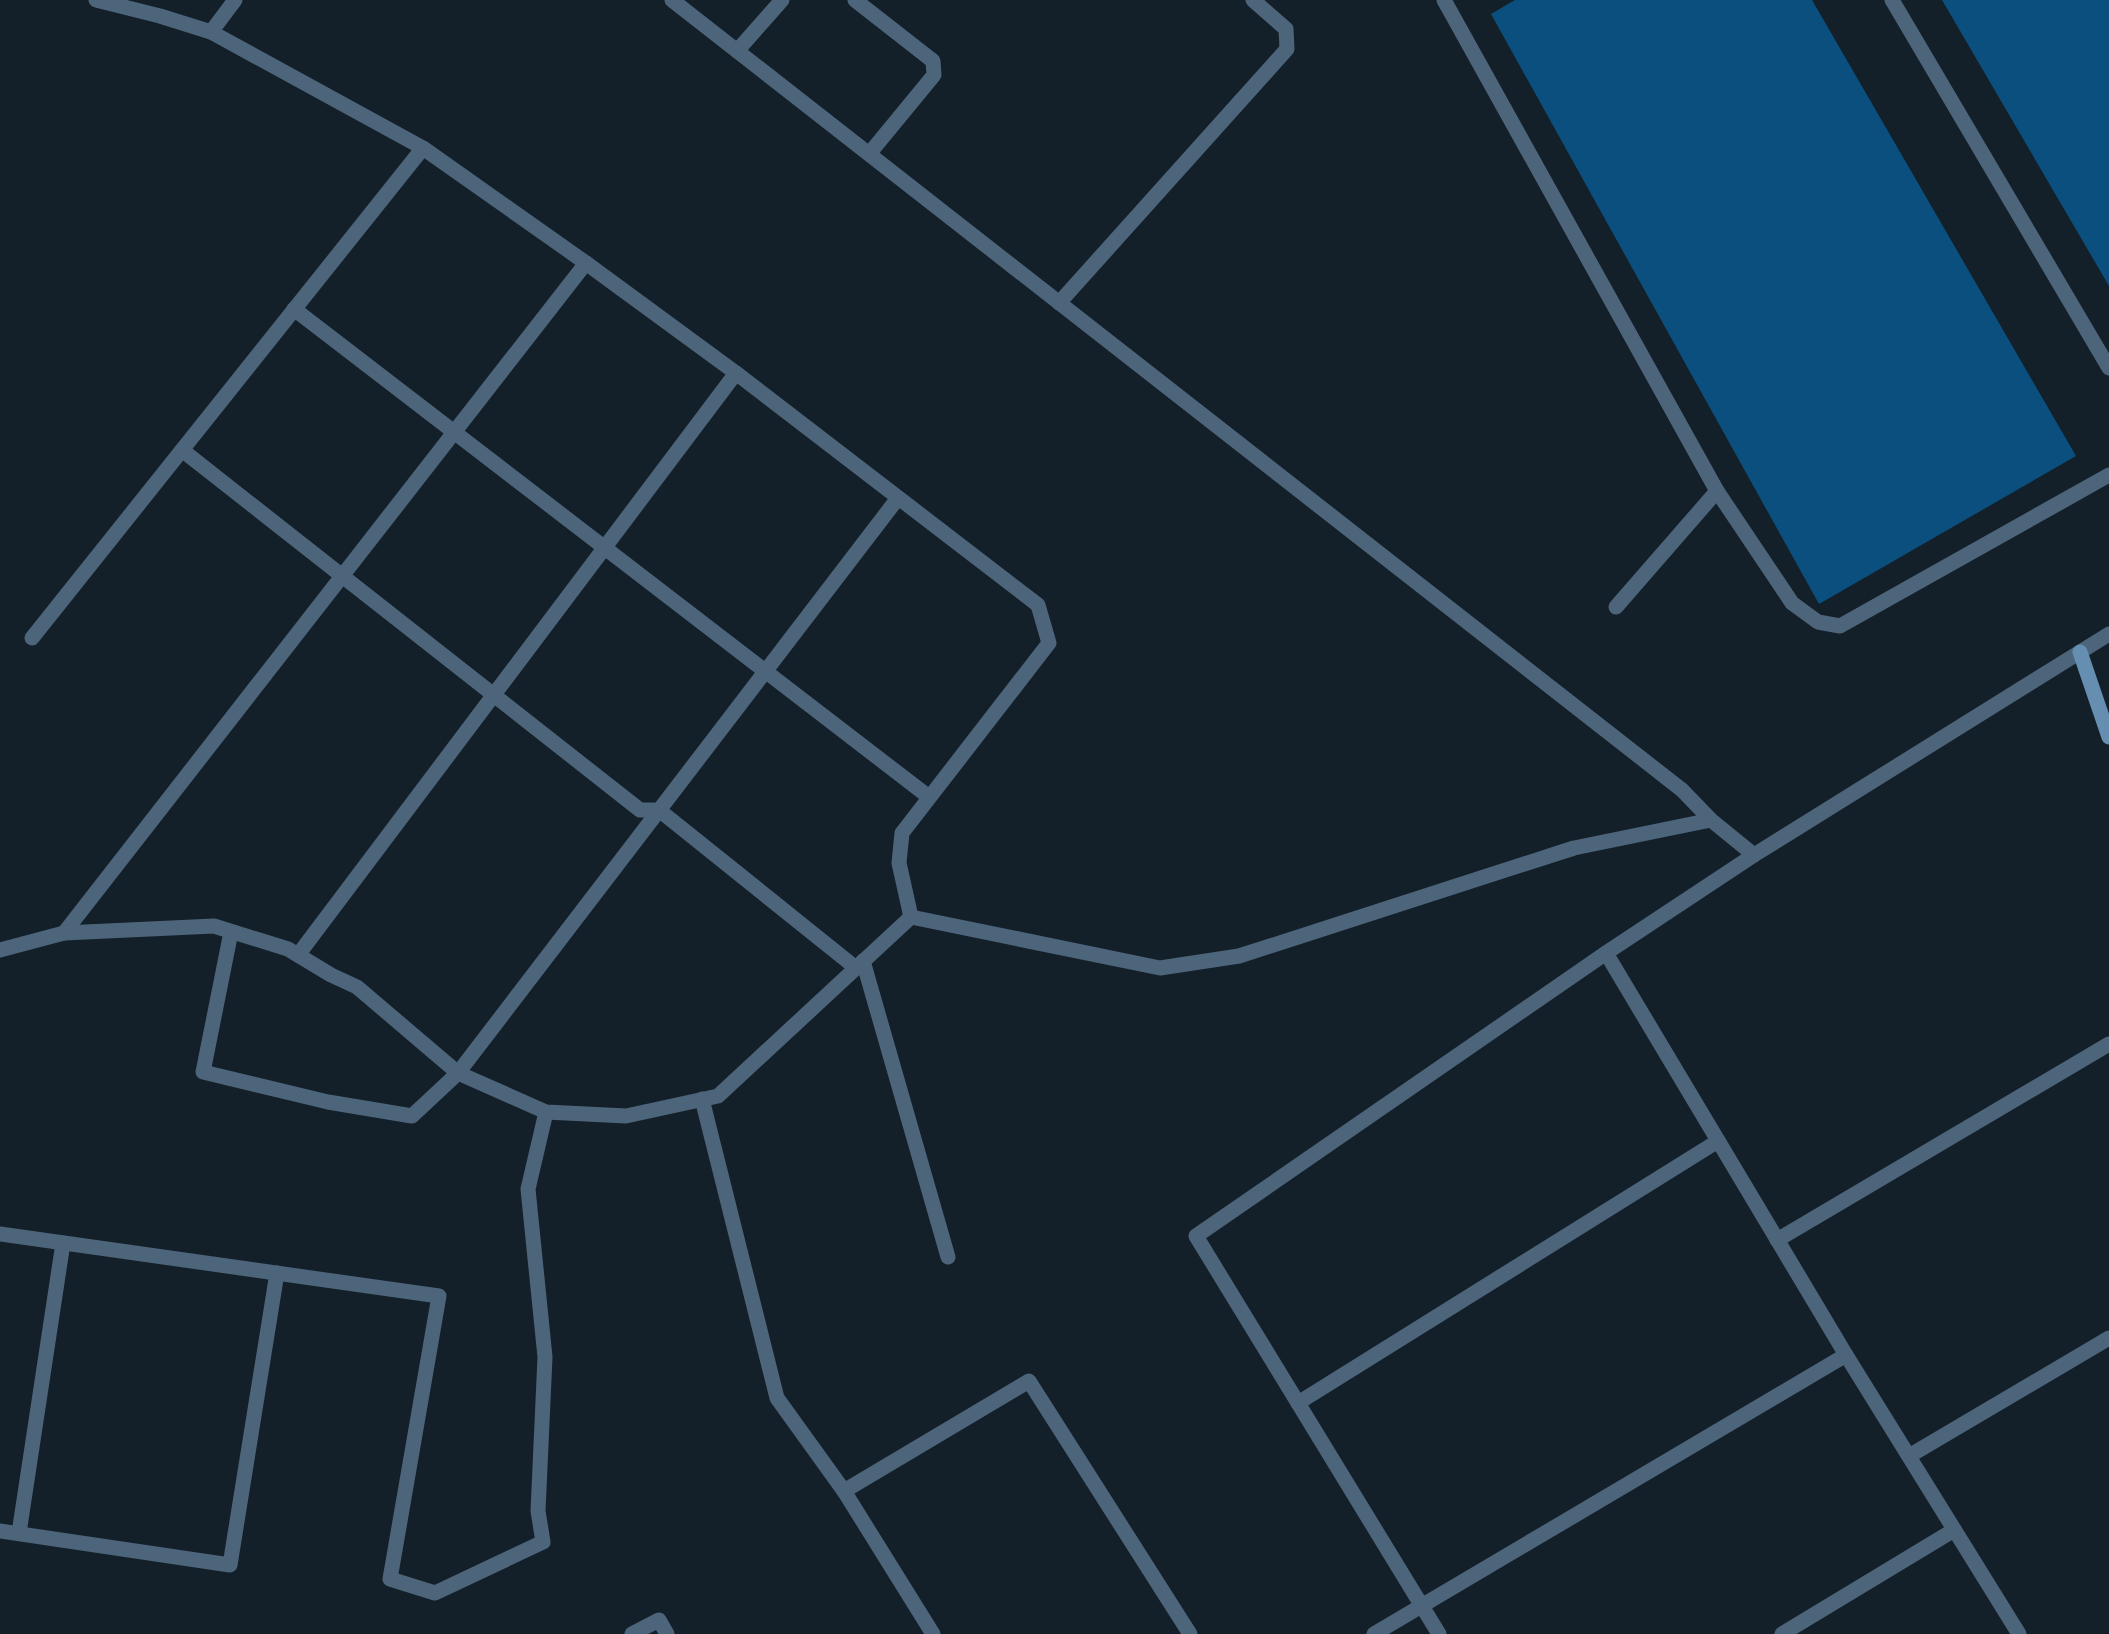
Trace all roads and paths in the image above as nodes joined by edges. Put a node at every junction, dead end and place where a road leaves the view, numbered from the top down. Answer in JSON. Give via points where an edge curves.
{"nodes":[{"id":1,"x":96,"y":0,"type":"edge"},
{"id":2,"x":235,"y":0,"type":"edge"},
{"id":3,"x":672,"y":0,"type":"edge"},
{"id":4,"x":782,"y":0,"type":"edge"},
{"id":5,"x":855,"y":0,"type":"edge"},
{"id":6,"x":1253,"y":0,"type":"edge"},
{"id":7,"x":1444,"y":0,"type":"edge"},
{"id":8,"x":1892,"y":0,"type":"edge"},
{"id":9,"x":211,"y":32,"type":"junction"},
{"id":10,"x":738,"y":51,"type":"junction"},
{"id":11,"x":423,"y":148,"type":"junction"},
{"id":12,"x":869,"y":154,"type":"junction"},
{"id":13,"x":586,"y":263,"type":"junction"},
{"id":14,"x":1059,"y":303,"type":"junction"},
{"id":15,"x":294,"y":309,"type":"junction"},
{"id":16,"x":2109,"y":368,"type":"edge"},
{"id":17,"x":736,"y":373,"type":"junction"},
{"id":18,"x":454,"y":432,"type":"junction"},
{"id":19,"x":182,"y":450,"type":"junction"},
{"id":20,"x":2109,"y":475,"type":"edge"},
{"id":21,"x":1717,"y":490,"type":"junction"},
{"id":22,"x":898,"y":498,"type":"junction"},
{"id":23,"x":605,"y":548,"type":"junction"},
{"id":24,"x":342,"y":576,"type":"junction"},
{"id":25,"x":1616,"y":607,"type":"dead end"},
{"id":26,"x":2109,"y":634,"type":"edge"},
{"id":27,"x":32,"y":638,"type":"dead end"},
{"id":28,"x":2080,"y":652,"type":"junction"},
{"id":29,"x":765,"y":671,"type":"junction"},
{"id":30,"x":494,"y":695,"type":"junction"},
{"id":31,"x":2109,"y":737,"type":"edge"},
{"id":32,"x":929,"y":797,"type":"junction"},
{"id":33,"x":659,"y":810,"type":"junction"},
{"id":34,"x":1711,"y":820,"type":"junction"},
{"id":35,"x":1754,"y":855,"type":"junction"},
{"id":36,"x":911,"y":917,"type":"junction"},
{"id":37,"x":231,"y":932,"type":"junction"},
{"id":38,"x":64,"y":933,"type":"junction"},
{"id":39,"x":0,"y":950,"type":"edge"},
{"id":40,"x":1606,"y":953,"type":"junction"},
{"id":41,"x":298,"y":955,"type":"junction"},
{"id":42,"x":860,"y":964,"type":"junction"},
{"id":43,"x":2109,"y":1044,"type":"edge"},
{"id":44,"x":458,"y":1073,"type":"junction"},
{"id":45,"x":702,"y":1099,"type":"junction"},
{"id":46,"x":546,"y":1112,"type":"junction"},
{"id":47,"x":1718,"y":1141,"type":"junction"},
{"id":48,"x":0,"y":1234,"type":"edge"},
{"id":49,"x":1777,"y":1240,"type":"junction"},
{"id":50,"x":63,"y":1243,"type":"junction"},
{"id":51,"x":948,"y":1257,"type":"dead end"},
{"id":52,"x":277,"y":1273,"type":"junction"},
{"id":53,"x":2109,"y":1338,"type":"edge"},
{"id":54,"x":1846,"y":1355,"type":"junction"},
{"id":55,"x":1298,"y":1403,"type":"junction"},
{"id":56,"x":1909,"y":1456,"type":"junction"},
{"id":57,"x":844,"y":1491,"type":"junction"},
{"id":58,"x":1954,"y":1530,"type":"junction"},
{"id":59,"x":0,"y":1531,"type":"edge"},
{"id":60,"x":19,"y":1533,"type":"junction"},
{"id":61,"x":1421,"y":1605,"type":"junction"},
{"id":62,"x":632,"y":1634,"type":"edge"},
{"id":63,"x":667,"y":1634,"type":"edge"},
{"id":64,"x":933,"y":1634,"type":"edge"},
{"id":65,"x":1190,"y":1634,"type":"edge"},
{"id":66,"x":1374,"y":1634,"type":"edge"},
{"id":67,"x":1440,"y":1634,"type":"edge"},
{"id":68,"x":1782,"y":1634,"type":"edge"},
{"id":69,"x":2019,"y":1634,"type":"edge"}],
"edges":[{"from":1,"to":9,"type":"street"},
{"from":2,"to":9,"type":"street"},
{"from":3,"to":10,"type":"street"},
{"from":4,"to":10,"type":"street"},
{"from":5,"to":12,"type":"street","via":[[933,61],[934,75]]},
{"from":6,"to":14,"type":"street","via":[[1286,29],[1287,49]]},
{"from":7,"to":21,"type":"street"},
{"from":8,"to":16,"type":"street"},
{"from":9,"to":11,"type":"street"},
{"from":10,"to":12,"type":"street"},
{"from":11,"to":13,"type":"street"},
{"from":11,"to":15,"type":"street"},
{"from":12,"to":14,"type":"street"},
{"from":13,"to":17,"type":"street"},
{"from":13,"to":18,"type":"street"},
{"from":14,"to":34,"type":"street","via":[[1682,790]]},
{"from":15,"to":18,"type":"street"},
{"from":15,"to":19,"type":"street"},
{"from":17,"to":22,"type":"street"},
{"from":17,"to":23,"type":"street"},
{"from":18,"to":23,"type":"street"},
{"from":18,"to":24,"type":"street"},
{"from":19,"to":24,"type":"street"},
{"from":19,"to":27,"type":"street"},
{"from":20,"to":21,"type":"street","via":[[1840,626],[1818,622],[1792,603]]},
{"from":21,"to":25,"type":"street"},
{"from":22,"to":29,"type":"street"},
{"from":22,"to":32,"type":"street","via":[[1038,605],[1049,643]]},
{"from":23,"to":29,"type":"street"},
{"from":23,"to":30,"type":"street"},
{"from":24,"to":30,"type":"street"},
{"from":24,"to":38,"type":"street"},
{"from":26,"to":28,"type":"street"},
{"from":28,"to":31,"type":"street"},
{"from":28,"to":35,"type":"street"},
{"from":29,"to":32,"type":"street"},
{"from":29,"to":33,"type":"street"},
{"from":30,"to":33,"type":"street","via":[[640,810]]},
{"from":30,"to":41,"type":"street"},
{"from":32,"to":36,"type":"street","via":[[902,833],[899,863]]},
{"from":33,"to":42,"type":"street"},
{"from":33,"to":44,"type":"street"},
{"from":34,"to":35,"type":"street"},
{"from":34,"to":36,"type":"street","via":[[1574,848],[1239,956],[1160,969]]},
{"from":35,"to":40,"type":"street"},
{"from":36,"to":42,"type":"street"},
{"from":37,"to":38,"type":"street","via":[[213,926]]},
{"from":37,"to":41,"type":"street"},
{"from":37,"to":44,"type":"street","via":[[203,1072],[327,1102],[412,1116]]},
{"from":38,"to":39,"type":"street"},
{"from":40,"to":47,"type":"street"},
{"from":40,"to":55,"type":"street","via":[[1196,1236]]},
{"from":41,"to":44,"type":"street","via":[[357,987]]},
{"from":42,"to":45,"type":"street","via":[[718,1096]]},
{"from":42,"to":51,"type":"street"},
{"from":43,"to":49,"type":"street"},
{"from":44,"to":46,"type":"street"},
{"from":45,"to":46,"type":"street","via":[[626,1116]]},
{"from":45,"to":57,"type":"street","via":[[777,1398]]},
{"from":46,"to":52,"type":"street","via":[[528,1189],[544,1358],[538,1511],[543,1542],[435,1593],[390,1579],[439,1296]]},
{"from":47,"to":49,"type":"street"},
{"from":47,"to":55,"type":"street"},
{"from":48,"to":50,"type":"street"},
{"from":49,"to":54,"type":"street"},
{"from":50,"to":52,"type":"street"},
{"from":50,"to":60,"type":"street"},
{"from":52,"to":60,"type":"street","via":[[230,1565]]},
{"from":53,"to":56,"type":"street"},
{"from":54,"to":56,"type":"street"},
{"from":54,"to":61,"type":"street"},
{"from":55,"to":61,"type":"street"},
{"from":56,"to":58,"type":"street"},
{"from":57,"to":64,"type":"street"},
{"from":57,"to":65,"type":"street","via":[[1029,1382]]},
{"from":58,"to":68,"type":"street"},
{"from":58,"to":69,"type":"street"},
{"from":59,"to":60,"type":"street"},
{"from":61,"to":66,"type":"street"},
{"from":61,"to":67,"type":"street"},
{"from":62,"to":63,"type":"street","via":[[659,1620]]}]}
